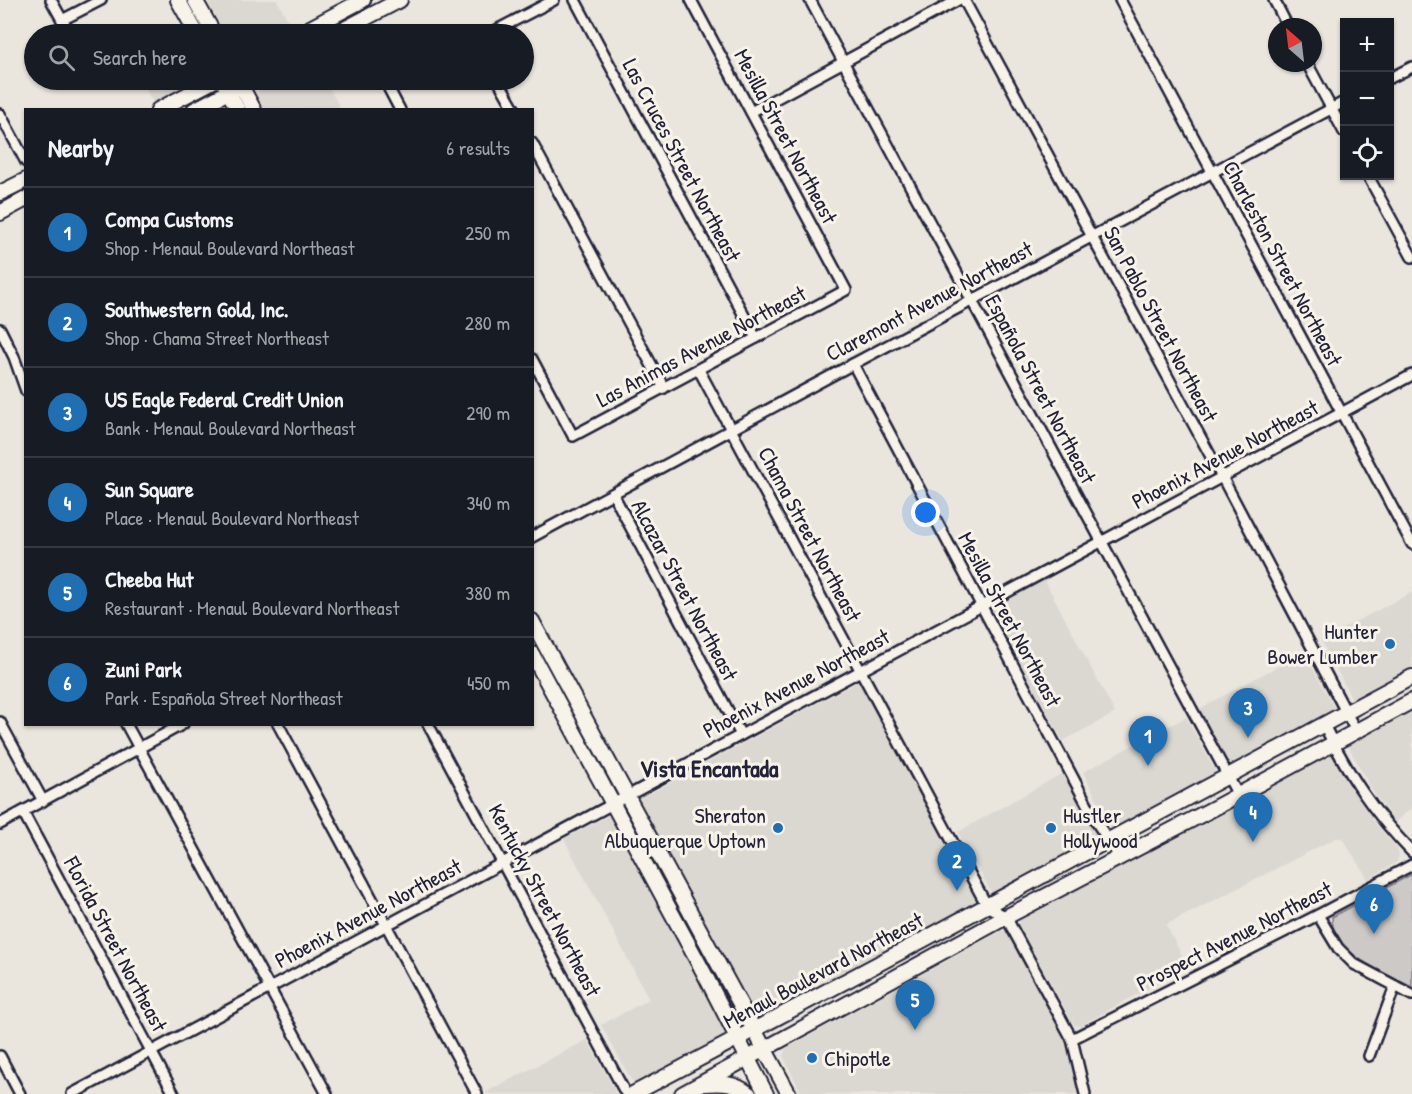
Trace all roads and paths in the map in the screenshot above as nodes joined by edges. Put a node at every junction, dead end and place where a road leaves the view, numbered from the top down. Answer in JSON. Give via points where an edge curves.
{"nodes":[{"id":1,"x":51,"y":0,"type":"edge"},
{"id":2,"x":101,"y":0,"type":"edge"},
{"id":3,"x":178,"y":0,"type":"edge"},
{"id":4,"x":195,"y":0,"type":"edge"},
{"id":5,"x":363,"y":0,"type":"edge"},
{"id":6,"x":400,"y":0,"type":"edge"},
{"id":7,"x":554,"y":0,"type":"edge"},
{"id":8,"x":574,"y":0,"type":"edge"},
{"id":9,"x":691,"y":0,"type":"edge"},
{"id":10,"x":810,"y":0,"type":"edge"},
{"id":11,"x":958,"y":0,"type":"edge"},
{"id":12,"x":964,"y":0,"type":"edge"},
{"id":13,"x":1120,"y":0,"type":"edge"},
{"id":14,"x":1274,"y":0,"type":"edge"},
{"id":15,"x":349,"y":3,"type":"edge"},
{"id":16,"x":1283,"y":18,"type":"edge"},
{"id":17,"x":62,"y":20,"type":"junction"},
{"id":18,"x":358,"y":22,"type":"junction"},
{"id":19,"x":64,"y":24,"type":"edge"},
{"id":20,"x":191,"y":24,"type":"edge"},
{"id":21,"x":208,"y":24,"type":"edge"},
{"id":22,"x":315,"y":24,"type":"edge"},
{"id":23,"x":354,"y":24,"type":"edge"},
{"id":24,"x":508,"y":24,"type":"edge"},
{"id":25,"x":843,"y":62,"type":"junction"},
{"id":26,"x":1412,"y":67,"type":"edge"},
{"id":27,"x":1312,"y":72,"type":"edge"},
{"id":28,"x":1394,"y":76,"type":"edge"},
{"id":29,"x":196,"y":90,"type":"edge"},
{"id":30,"x":225,"y":90,"type":"edge"},
{"id":31,"x":237,"y":90,"type":"edge"},
{"id":32,"x":241,"y":90,"type":"edge"},
{"id":33,"x":390,"y":90,"type":"edge"},
{"id":34,"x":503,"y":90,"type":"edge"},
{"id":35,"x":1340,"y":104,"type":"edge"},
{"id":36,"x":162,"y":108,"type":"edge"},
{"id":37,"x":197,"y":108,"type":"edge"},
{"id":38,"x":238,"y":108,"type":"edge"},
{"id":39,"x":253,"y":108,"type":"edge"},
{"id":40,"x":399,"y":108,"type":"edge"},
{"id":41,"x":513,"y":108,"type":"edge"},
{"id":42,"x":1332,"y":109,"type":"junction"},
{"id":43,"x":751,"y":112,"type":"junction"},
{"id":44,"x":0,"y":114,"type":"edge"},
{"id":45,"x":1341,"y":126,"type":"edge"},
{"id":46,"x":534,"y":147,"type":"edge"},
{"id":47,"x":24,"y":158,"type":"edge"},
{"id":48,"x":1212,"y":172,"type":"junction"},
{"id":49,"x":1370,"y":180,"type":"edge"},
{"id":50,"x":24,"y":181,"type":"edge"},
{"id":51,"x":0,"y":193,"type":"edge"},
{"id":52,"x":24,"y":200,"type":"edge"},
{"id":53,"x":0,"y":213,"type":"edge"},
{"id":54,"x":1092,"y":237,"type":"junction"},
{"id":55,"x":1412,"y":257,"type":"edge"},
{"id":56,"x":846,"y":290,"type":"joint"},
{"id":57,"x":971,"y":301,"type":"junction"},
{"id":58,"x":0,"y":329,"type":"edge"},
{"id":59,"x":756,"y":339,"type":"junction"},
{"id":60,"x":534,"y":363,"type":"edge"},
{"id":61,"x":853,"y":364,"type":"junction"},
{"id":62,"x":699,"y":370,"type":"junction"},
{"id":63,"x":1412,"y":375,"type":"edge"},
{"id":64,"x":24,"y":385,"type":"edge"},
{"id":65,"x":664,"y":388,"type":"junction"},
{"id":66,"x":1342,"y":413,"type":"junction"},
{"id":67,"x":732,"y":430,"type":"junction"},
{"id":68,"x":1222,"y":477,"type":"junction"},
{"id":69,"x":612,"y":494,"type":"junction"},
{"id":70,"x":534,"y":536,"type":"edge"},
{"id":71,"x":1101,"y":542,"type":"junction"},
{"id":72,"x":1412,"y":544,"type":"edge"},
{"id":73,"x":981,"y":606,"type":"junction"},
{"id":74,"x":534,"y":625,"type":"edge"},
{"id":75,"x":534,"y":658,"type":"edge"},
{"id":76,"x":861,"y":671,"type":"junction"},
{"id":77,"x":1412,"y":677,"type":"edge"},
{"id":78,"x":1412,"y":701,"type":"edge"},
{"id":79,"x":1345,"y":713,"type":"junction"},
{"id":80,"x":0,"y":722,"type":"edge"},
{"id":81,"x":1324,"y":725,"type":"junction"},
{"id":82,"x":127,"y":726,"type":"edge"},
{"id":83,"x":179,"y":726,"type":"edge"},
{"id":84,"x":279,"y":726,"type":"edge"},
{"id":85,"x":429,"y":726,"type":"edge"},
{"id":86,"x":1356,"y":731,"type":"junction"},
{"id":87,"x":741,"y":735,"type":"junction"},
{"id":88,"x":1333,"y":743,"type":"junction"},
{"id":89,"x":140,"y":747,"type":"junction"},
{"id":90,"x":1227,"y":777,"type":"junction"},
{"id":91,"x":1238,"y":795,"type":"junction"},
{"id":92,"x":627,"y":797,"type":"junction"},
{"id":93,"x":43,"y":801,"type":"junction"},
{"id":94,"x":614,"y":804,"type":"junction"},
{"id":95,"x":23,"y":812,"type":"junction"},
{"id":96,"x":0,"y":824,"type":"edge"},
{"id":97,"x":1108,"y":841,"type":"junction"},
{"id":98,"x":1412,"y":852,"type":"edge"},
{"id":99,"x":1120,"y":858,"type":"junction"},
{"id":100,"x":503,"y":863,"type":"junction"},
{"id":101,"x":1412,"y":866,"type":"edge"},
{"id":102,"x":1046,"y":874,"type":"junction"},
{"id":103,"x":987,"y":906,"type":"junction"},
{"id":104,"x":1318,"y":915,"type":"junction"},
{"id":105,"x":1006,"y":917,"type":"junction"},
{"id":106,"x":386,"y":925,"type":"junction"},
{"id":107,"x":921,"y":941,"type":"junction"},
{"id":108,"x":941,"y":953,"type":"junction"},
{"id":109,"x":870,"y":969,"type":"junction"},
{"id":110,"x":1395,"y":986,"type":"junction"},
{"id":111,"x":880,"y":987,"type":"junction"},
{"id":112,"x":270,"y":988,"type":"junction"},
{"id":113,"x":1412,"y":995,"type":"edge"},
{"id":114,"x":828,"y":1016,"type":"junction"},
{"id":115,"x":753,"y":1029,"type":"junction"},
{"id":116,"x":738,"y":1038,"type":"junction"},
{"id":117,"x":1072,"y":1039,"type":"junction"},
{"id":118,"x":766,"y":1049,"type":"junction"},
{"id":119,"x":151,"y":1052,"type":"junction"},
{"id":120,"x":0,"y":1056,"type":"edge"},
{"id":121,"x":1369,"y":1056,"type":"dead end"},
{"id":122,"x":747,"y":1058,"type":"junction"},
{"id":123,"x":701,"y":1084,"type":"junction"},
{"id":124,"x":20,"y":1094,"type":"edge"},
{"id":125,"x":72,"y":1094,"type":"edge"},
{"id":126,"x":174,"y":1094,"type":"edge"},
{"id":127,"x":327,"y":1094,"type":"edge"},
{"id":128,"x":477,"y":1094,"type":"edge"},
{"id":129,"x":626,"y":1094,"type":"edge"},
{"id":130,"x":633,"y":1094,"type":"edge"},
{"id":131,"x":682,"y":1094,"type":"edge"},
{"id":132,"x":749,"y":1094,"type":"edge"},
{"id":133,"x":766,"y":1094,"type":"edge"},
{"id":134,"x":789,"y":1094,"type":"edge"},
{"id":135,"x":1085,"y":1094,"type":"edge"}],
"edges":[{"from":1,"to":17,"type":"street"},
{"from":2,"to":17,"type":"street"},
{"from":3,"to":20,"type":"main road"},
{"from":4,"to":21,"type":"main road"},
{"from":5,"to":15,"type":"main road"},
{"from":6,"to":18,"type":"main road"},
{"from":7,"to":24,"type":"street"},
{"from":8,"to":59,"type":"street","name":"Las Cruces Street Northeast"},
{"from":9,"to":43,"type":"street","name":"Mesilla Street Northeast"},
{"from":10,"to":25,"type":"street","name":"Española Street Northeast"},
{"from":11,"to":25,"type":"street"},
{"from":12,"to":54,"type":"street","name":"San Pablo Street Northeast"},
{"from":13,"to":48,"type":"street","name":"Charleston Street Northeast"},
{"from":14,"to":16,"type":"street"},
{"from":15,"to":18,"type":"street"},
{"from":15,"to":22,"type":"main road"},
{"from":17,"to":19,"type":"street"},
{"from":18,"to":23,"type":"main road"},
{"from":25,"to":43,"type":"street"},
{"from":25,"to":57,"type":"street","name":"Española Street Northeast"},
{"from":26,"to":28,"type":"street"},
{"from":27,"to":42,"type":"street"},
{"from":29,"to":36,"type":"main road"},
{"from":30,"to":37,"type":"main road"},
{"from":31,"to":38,"type":"main road"},
{"from":32,"to":39,"type":"main road"},
{"from":33,"to":40,"type":"street"},
{"from":34,"to":41,"type":"street"},
{"from":35,"to":42,"type":"street","name":"Claremont Avenue Northeast"},
{"from":42,"to":45,"type":"street"},
{"from":42,"to":48,"type":"street","name":"Claremont Avenue Northeast"},
{"from":43,"to":56,"type":"street","name":"Mesilla Street Northeast"},
{"from":44,"to":47,"type":"street"},
{"from":46,"to":65,"type":"street"},
{"from":48,"to":54,"type":"street","name":"Claremont Avenue Northeast"},
{"from":48,"to":66,"type":"street","name":"Charleston Street Northeast"},
{"from":49,"to":55,"type":"street"},
{"from":50,"to":51,"type":"main road"},
{"from":52,"to":53,"type":"main road"},
{"from":54,"to":57,"type":"street","name":"Claremont Avenue Northeast"},
{"from":54,"to":68,"type":"street","name":"San Pablo Street Northeast"},
{"from":56,"to":59,"type":"street","name":"Las Animas Avenue Northeast"},
{"from":57,"to":61,"type":"street","name":"Claremont Avenue Northeast"},
{"from":57,"to":71,"type":"street","name":"Española Street Northeast"},
{"from":58,"to":64,"type":"street"},
{"from":59,"to":62,"type":"street","name":"Las Animas Avenue Northeast"},
{"from":60,"to":65,"type":"street","name":"Las Animas Avenue Northeast","via":[[573,436]]},
{"from":61,"to":67,"type":"street","name":"Claremont Avenue Northeast"},
{"from":61,"to":73,"type":"street","name":"Mesilla Street Northeast"},
{"from":62,"to":65,"type":"street","name":"Las Animas Avenue Northeast"},
{"from":62,"to":67,"type":"street","name":"Chama Street Northeast"},
{"from":63,"to":66,"type":"street","name":"Phoenix Avenue Northeast"},
{"from":66,"to":68,"type":"street","name":"Phoenix Avenue Northeast"},
{"from":66,"to":72,"type":"street","name":"Charleston Street Northeast"},
{"from":67,"to":69,"type":"street","name":"Claremont Avenue Northeast"},
{"from":67,"to":76,"type":"street","name":"Chama Street Northeast"},
{"from":68,"to":71,"type":"street","name":"Phoenix Avenue Northeast"},
{"from":68,"to":79,"type":"street","name":"San Pablo Street Northeast"},
{"from":69,"to":70,"type":"street","name":"Claremont Avenue Northeast"},
{"from":69,"to":87,"type":"street","name":"Alcazar Street Northeast"},
{"from":71,"to":73,"type":"street","name":"Phoenix Avenue Northeast"},
{"from":71,"to":90,"type":"street","name":"Española Street Northeast"},
{"from":73,"to":76,"type":"street","name":"Phoenix Avenue Northeast"},
{"from":73,"to":97,"type":"street","name":"Mesilla Street Northeast"},
{"from":74,"to":92,"type":"main road"},
{"from":75,"to":94,"type":"main road"},
{"from":76,"to":87,"type":"street","name":"Phoenix Avenue Northeast"},
{"from":76,"to":103,"type":"street","name":"Chama Street Northeast"},
{"from":77,"to":79,"type":"main road","name":"Menaul Boulevard Northeast"},
{"from":78,"to":86,"type":"main road","name":"Menaul Boulevard Northeast"},
{"from":79,"to":81,"type":"main road","name":"Menaul Boulevard Northeast"},
{"from":79,"to":86,"type":"street","name":"San Pablo Street Northeast"},
{"from":80,"to":93,"type":"street"},
{"from":81,"to":88,"type":"street"},
{"from":81,"to":90,"type":"main road","name":"Menaul Boulevard Northeast"},
{"from":82,"to":89,"type":"street"},
{"from":83,"to":89,"type":"street"},
{"from":84,"to":106,"type":"street"},
{"from":85,"to":100,"type":"street","name":"Kentucky Street Northeast"},
{"from":86,"to":88,"type":"main road","name":"Menaul Boulevard Northeast"},
{"from":87,"to":92,"type":"street","name":"Phoenix Avenue Northeast"},
{"from":88,"to":91,"type":"main road","name":"Menaul Boulevard Northeast"},
{"from":88,"to":98,"type":"street","via":[[1355,784]]},
{"from":89,"to":93,"type":"street"},
{"from":89,"to":112,"type":"street"},
{"from":90,"to":91,"type":"street","name":"Española Street Northeast"},
{"from":90,"to":97,"type":"main road","name":"Menaul Boulevard Northeast"},
{"from":91,"to":99,"type":"main road","name":"Menaul Boulevard Northeast"},
{"from":92,"to":94,"type":"street","name":"Phoenix Avenue Northeast"},
{"from":92,"to":115,"type":"main road"},
{"from":93,"to":95,"type":"street"},
{"from":94,"to":100,"type":"street","name":"Phoenix Avenue Northeast"},
{"from":94,"to":116,"type":"main road"},
{"from":95,"to":96,"type":"street"},
{"from":95,"to":119,"type":"street","name":"Florida Street Northeast"},
{"from":97,"to":99,"type":"street","name":"Mesilla Street Northeast"},
{"from":97,"to":102,"type":"main road","name":"Menaul Boulevard Northeast"},
{"from":99,"to":105,"type":"main road","name":"Menaul Boulevard Northeast"},
{"from":100,"to":106,"type":"street","name":"Phoenix Avenue Northeast"},
{"from":100,"to":129,"type":"street","name":"Kentucky Street Northeast"},
{"from":101,"to":104,"type":"street","name":"Prospect Avenue Northeast"},
{"from":102,"to":103,"type":"main road","name":"Menaul Boulevard Northeast"},
{"from":102,"to":105,"type":"main road","via":[[1035,889],[1013,901]]},
{"from":103,"to":105,"type":"street"},
{"from":103,"to":107,"type":"main road","name":"Menaul Boulevard Northeast"},
{"from":103,"to":108,"type":"main road","via":[[982,922]]},
{"from":104,"to":110,"type":"street","via":[[1342,953]]},
{"from":104,"to":117,"type":"street","name":"Prospect Avenue Northeast"},
{"from":105,"to":108,"type":"main road","name":"Menaul Boulevard Northeast"},
{"from":105,"to":117,"type":"street"},
{"from":106,"to":112,"type":"street","name":"Phoenix Avenue Northeast"},
{"from":106,"to":128,"type":"street"},
{"from":107,"to":109,"type":"main road","name":"Menaul Boulevard Northeast"},
{"from":107,"to":111,"type":"main road","via":[[914,956],[882,975]]},
{"from":108,"to":111,"type":"main road","name":"Menaul Boulevard Northeast"},
{"from":109,"to":114,"type":"main road","via":[[864,986]]},
{"from":109,"to":115,"type":"main road","name":"Menaul Boulevard Northeast"},
{"from":110,"to":113,"type":"street"},
{"from":110,"to":121,"type":"street"},
{"from":111,"to":114,"type":"main road","name":"Menaul Boulevard Northeast"},
{"from":112,"to":119,"type":"street","name":"Phoenix Avenue Northeast"},
{"from":112,"to":127,"type":"street"},
{"from":114,"to":118,"type":"main road","name":"Menaul Boulevard Northeast"},
{"from":115,"to":116,"type":"main road","name":"Menaul Boulevard Northeast"},
{"from":115,"to":118,"type":"main road"},
{"from":116,"to":122,"type":"main road"},
{"from":116,"to":130,"type":"main road","name":"Menaul Boulevard Northeast"},
{"from":117,"to":135,"type":"street"},
{"from":118,"to":122,"type":"main road","name":"Menaul Boulevard Northeast"},
{"from":118,"to":134,"type":"main road"},
{"from":119,"to":125,"type":"street","name":"Phoenix Avenue Northeast"},
{"from":119,"to":126,"type":"street","name":"Florida Street Northeast"},
{"from":120,"to":124,"type":"street"},
{"from":122,"to":123,"type":"main road","name":"Menaul Boulevard Northeast"},
{"from":122,"to":133,"type":"main road"},
{"from":123,"to":131,"type":"main road","name":"Menaul Boulevard Northeast"},
{"from":123,"to":132,"type":"main road","via":[[727,1083]]}]}
